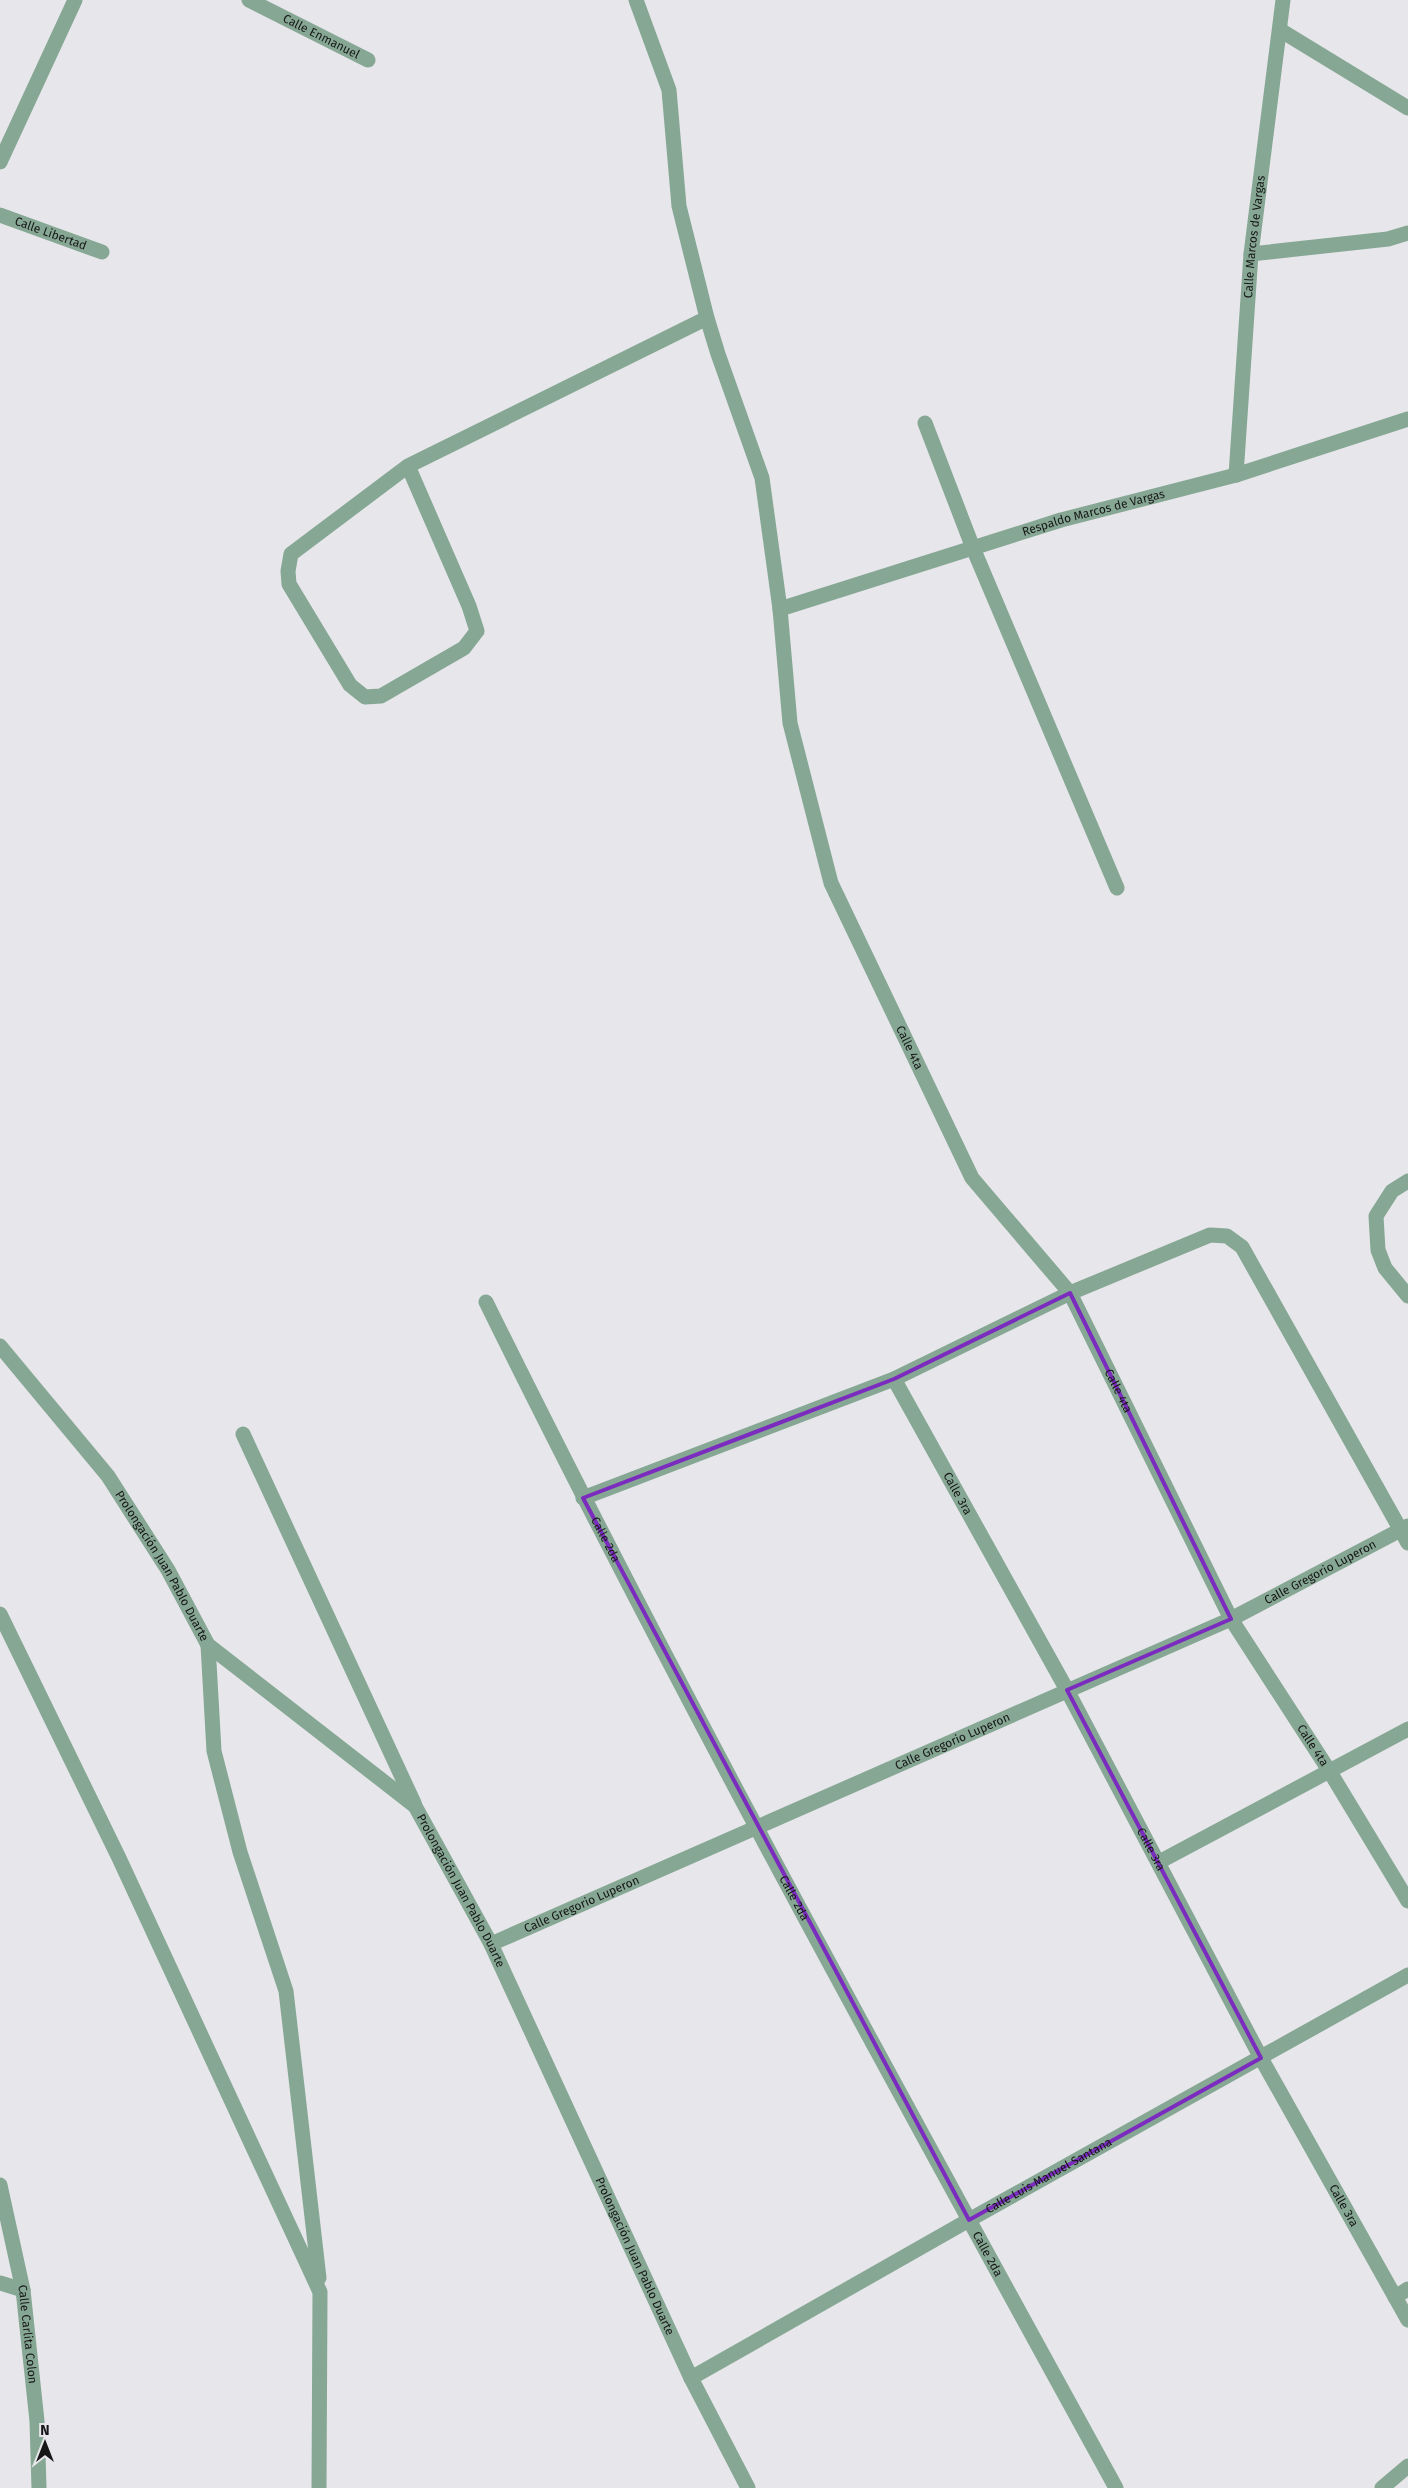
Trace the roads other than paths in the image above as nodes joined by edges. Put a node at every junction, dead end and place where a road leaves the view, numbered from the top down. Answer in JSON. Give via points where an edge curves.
{"nodes":[{"id":1,"x":75,"y":0,"type":"edge"},
{"id":2,"x":249,"y":0,"type":"edge"},
{"id":3,"x":636,"y":0,"type":"edge"},
{"id":4,"x":1283,"y":0,"type":"edge"},
{"id":5,"x":1280,"y":30,"type":"junction"},
{"id":6,"x":368,"y":60,"type":"dead end"},
{"id":7,"x":1408,"y":108,"type":"edge"},
{"id":8,"x":0,"y":162,"type":"edge"},
{"id":9,"x":0,"y":215,"type":"edge"},
{"id":10,"x":1408,"y":233,"type":"edge"},
{"id":11,"x":102,"y":252,"type":"dead end"},
{"id":12,"x":1251,"y":254,"type":"junction"},
{"id":13,"x":707,"y":318,"type":"junction"},
{"id":14,"x":1408,"y":419,"type":"edge"},
{"id":15,"x":925,"y":423,"type":"dead end"},
{"id":16,"x":408,"y":466,"type":"junction"},
{"id":17,"x":1236,"y":475,"type":"junction"},
{"id":18,"x":973,"y":548,"type":"junction"},
{"id":19,"x":780,"y":609,"type":"junction"},
{"id":20,"x":1117,"y":888,"type":"dead end"},
{"id":21,"x":1408,"y":1181,"type":"edge"},
{"id":22,"x":1070,"y":1293,"type":"junction"},
{"id":23,"x":1408,"y":1296,"type":"edge"},
{"id":24,"x":486,"y":1302,"type":"dead end"},
{"id":25,"x":0,"y":1346,"type":"edge"},
{"id":26,"x":894,"y":1379,"type":"junction"},
{"id":27,"x":243,"y":1434,"type":"dead end"},
{"id":28,"x":583,"y":1498,"type":"junction"},
{"id":29,"x":1406,"y":1533,"type":"edge"},
{"id":30,"x":0,"y":1614,"type":"edge"},
{"id":31,"x":1231,"y":1619,"type":"junction"},
{"id":32,"x":208,"y":1645,"type":"junction"},
{"id":33,"x":1068,"y":1690,"type":"junction"},
{"id":34,"x":1408,"y":1730,"type":"edge"},
{"id":35,"x":1330,"y":1772,"type":"junction"},
{"id":36,"x":415,"y":1806,"type":"junction"},
{"id":37,"x":756,"y":1827,"type":"junction"},
{"id":38,"x":1159,"y":1862,"type":"junction"},
{"id":39,"x":1408,"y":1901,"type":"edge"},
{"id":40,"x":491,"y":1944,"type":"junction"},
{"id":41,"x":1408,"y":1975,"type":"edge"},
{"id":42,"x":1261,"y":2058,"type":"junction"},
{"id":43,"x":0,"y":2185,"type":"edge"},
{"id":44,"x":969,"y":2220,"type":"junction"},
{"id":45,"x":0,"y":2283,"type":"edge"},
{"id":46,"x":1408,"y":2288,"type":"edge"},
{"id":47,"x":23,"y":2290,"type":"junction"},
{"id":48,"x":320,"y":2292,"type":"junction"},
{"id":49,"x":1394,"y":2297,"type":"junction"},
{"id":50,"x":1408,"y":2320,"type":"edge"},
{"id":51,"x":691,"y":2378,"type":"junction"},
{"id":52,"x":1408,"y":2466,"type":"edge"},
{"id":53,"x":39,"y":2488,"type":"edge"},
{"id":54,"x":319,"y":2488,"type":"edge"},
{"id":55,"x":748,"y":2488,"type":"edge"},
{"id":56,"x":1116,"y":2488,"type":"edge"},
{"id":57,"x":1382,"y":2488,"type":"edge"}],
"edges":[{"from":1,"to":8,"type":"street"},
{"from":2,"to":6,"type":"street","name":"Calle Enmanuel"},
{"from":3,"to":13,"type":"street","name":"Calle 4ta","via":[[669,90],[679,206]]},
{"from":4,"to":5,"type":"street","name":"Calle Marcos de Vargas"},
{"from":5,"to":7,"type":"street"},
{"from":5,"to":12,"type":"street","name":"Calle Marcos de Vargas"},
{"from":9,"to":11,"type":"street","name":"Calle Libertad"},
{"from":10,"to":12,"type":"street","via":[[1388,239]]},
{"from":12,"to":17,"type":"street","name":"Calle Marcos de Vargas"},
{"from":13,"to":16,"type":"street"},
{"from":13,"to":19,"type":"street","name":"Calle 4ta","via":[[762,478]]},
{"from":14,"to":17,"type":"street","name":"Respaldo Marcos de Vargas"},
{"from":15,"to":18,"type":"street"},
{"from":16,"to":16,"type":"street","via":[[291,554],[290,584],[350,685],[365,697],[381,696],[464,648],[477,631]]},
{"from":17,"to":18,"type":"street","name":"Respaldo Marcos de Vargas","via":[[1061,520]]},
{"from":18,"to":19,"type":"street","name":"Respaldo Marcos de Vargas"},
{"from":18,"to":20,"type":"street"},
{"from":19,"to":22,"type":"street","name":"Calle 4ta","via":[[790,723],[831,883],[972,1178]]},
{"from":21,"to":23,"type":"street","via":[[1392,1191],[1376,1216],[1378,1250],[1385,1268]]},
{"from":22,"to":26,"type":"street"},
{"from":22,"to":29,"type":"street","via":[[1210,1234],[1227,1236],[1242,1247]]},
{"from":22,"to":31,"type":"street","name":"Calle 4ta"},
{"from":24,"to":28,"type":"street","name":"Calle 2da"},
{"from":25,"to":32,"type":"street","name":"Prolongación Juan Pablo Duarte","via":[[108,1476],[168,1570]]},
{"from":26,"to":28,"type":"street"},
{"from":26,"to":33,"type":"street","name":"Calle 3ra"},
{"from":27,"to":36,"type":"street"},
{"from":28,"to":37,"type":"street","name":"Calle 2da"},
{"from":29,"to":31,"type":"street","name":"Calle Gregorio Luperon"},
{"from":30,"to":48,"type":"street","via":[[120,1858]]},
{"from":31,"to":33,"type":"street","name":"Calle Gregorio Luperon"},
{"from":31,"to":35,"type":"street","name":"Calle 4ta"},
{"from":32,"to":36,"type":"street","name":"Prolongación Juan Pablo Duarte"},
{"from":32,"to":48,"type":"street","via":[[214,1751],[240,1852],[286,1991]]},
{"from":33,"to":37,"type":"street","name":"Calle Gregorio Luperon"},
{"from":33,"to":38,"type":"street","name":"Calle 3ra"},
{"from":34,"to":35,"type":"street"},
{"from":35,"to":38,"type":"street"},
{"from":35,"to":39,"type":"street","name":"Calle 4ta"},
{"from":36,"to":40,"type":"street","name":"Prolongación Juan Pablo Duarte"},
{"from":37,"to":40,"type":"street","name":"Calle Gregorio Luperon"},
{"from":37,"to":44,"type":"street","name":"Calle 2da"},
{"from":38,"to":42,"type":"street","name":"Calle 3ra"},
{"from":40,"to":51,"type":"street","name":"Prolongación Juan Pablo Duarte"},
{"from":41,"to":42,"type":"street","name":"Calle Luis Manuel Santana"},
{"from":42,"to":44,"type":"street","name":"Calle Luis Manuel Santana"},
{"from":42,"to":49,"type":"street","name":"Calle 3ra"},
{"from":43,"to":47,"type":"street","name":"Calle Carlita Colon"},
{"from":44,"to":51,"type":"street","name":"Calle Luis Manuel Santana"},
{"from":44,"to":56,"type":"street","name":"Calle 2da"},
{"from":45,"to":47,"type":"street"},
{"from":46,"to":49,"type":"street"},
{"from":47,"to":53,"type":"street","name":"Calle Carlita Colon","via":[[37,2422]]},
{"from":48,"to":54,"type":"street"},
{"from":49,"to":50,"type":"street","name":"Calle 3ra"},
{"from":51,"to":55,"type":"street","name":"Prolongación Juan Pablo Duarte"},
{"from":52,"to":57,"type":"street"}]}
